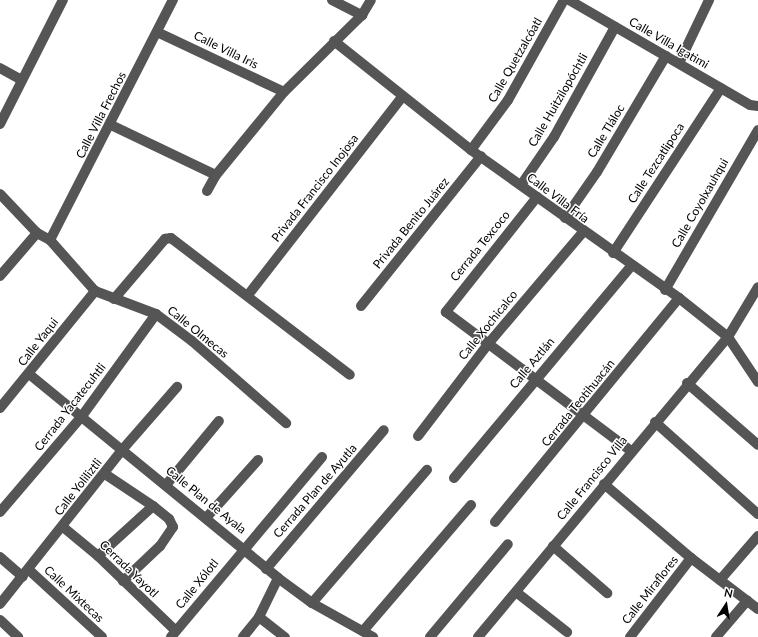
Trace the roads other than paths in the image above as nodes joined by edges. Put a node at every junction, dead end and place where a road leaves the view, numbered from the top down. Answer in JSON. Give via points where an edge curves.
{"nodes":[{"id":1,"x":63,"y":0,"type":"edge"},
{"id":2,"x":173,"y":0,"type":"edge"},
{"id":3,"x":332,"y":0,"type":"edge"},
{"id":4,"x":371,"y":0,"type":"edge"},
{"id":5,"x":564,"y":0,"type":"edge"},
{"id":6,"x":569,"y":0,"type":"edge"},
{"id":7,"x":709,"y":0,"type":"edge"},
{"id":8,"x":362,"y":15,"type":"junction"},
{"id":9,"x":615,"y":27,"type":"junction"},
{"id":10,"x":157,"y":32,"type":"junction"},
{"id":11,"x":334,"y":41,"type":"junction"},
{"id":12,"x":666,"y":56,"type":"junction"},
{"id":13,"x":679,"y":63,"type":"junction"},
{"id":14,"x":0,"y":68,"type":"edge"},
{"id":15,"x":22,"y":80,"type":"junction"},
{"id":16,"x":720,"y":88,"type":"junction"},
{"id":17,"x":284,"y":92,"type":"junction"},
{"id":18,"x":402,"y":97,"type":"junction"},
{"id":19,"x":758,"y":106,"type":"edge"},
{"id":20,"x":0,"y":124,"type":"edge"},
{"id":21,"x":111,"y":125,"type":"junction"},
{"id":22,"x":758,"y":130,"type":"edge"},
{"id":23,"x":471,"y":150,"type":"junction"},
{"id":24,"x":481,"y":156,"type":"junction"},
{"id":25,"x":216,"y":174,"type":"junction"},
{"id":26,"x":521,"y":185,"type":"junction"},
{"id":27,"x":207,"y":191,"type":"dead end"},
{"id":28,"x":0,"y":194,"type":"edge"},
{"id":29,"x":537,"y":197,"type":"junction"},
{"id":30,"x":565,"y":218,"type":"junction"},
{"id":31,"x":582,"y":232,"type":"junction"},
{"id":32,"x":37,"y":233,"type":"junction"},
{"id":33,"x":50,"y":240,"type":"junction"},
{"id":34,"x":613,"y":253,"type":"junction"},
{"id":35,"x":631,"y":266,"type":"junction"},
{"id":36,"x":0,"y":276,"type":"edge"},
{"id":37,"x":758,"y":287,"type":"edge"},
{"id":38,"x":664,"y":290,"type":"junction"},
{"id":39,"x":95,"y":291,"type":"junction"},
{"id":40,"x":248,"y":295,"type":"junction"},
{"id":41,"x":678,"y":298,"type":"junction"},
{"id":42,"x":114,"y":299,"type":"junction"},
{"id":43,"x":360,"y":306,"type":"dead end"},
{"id":44,"x":156,"y":314,"type":"junction"},
{"id":45,"x":728,"y":337,"type":"junction"},
{"id":46,"x":488,"y":344,"type":"junction"},
{"id":47,"x":30,"y":374,"type":"junction"},
{"id":48,"x":350,"y":375,"type":"dead end"},
{"id":49,"x":536,"y":378,"type":"junction"},
{"id":50,"x":758,"y":382,"type":"edge"},
{"id":51,"x":687,"y":383,"type":"junction"},
{"id":52,"x":177,"y":387,"type":"dead end"},
{"id":53,"x":0,"y":408,"type":"edge"},
{"id":54,"x":586,"y":415,"type":"junction"},
{"id":55,"x":82,"y":416,"type":"junction"},
{"id":56,"x":219,"y":421,"type":"dead end"},
{"id":57,"x":655,"y":422,"type":"junction"},
{"id":58,"x":286,"y":423,"type":"dead end"},
{"id":59,"x":384,"y":430,"type":"dead end"},
{"id":60,"x":418,"y":436,"type":"dead end"},
{"id":61,"x":758,"y":445,"type":"edge"},
{"id":62,"x":122,"y":450,"type":"junction"},
{"id":63,"x":631,"y":451,"type":"junction"},
{"id":64,"x":322,"y":457,"type":"dead end"},
{"id":65,"x":258,"y":460,"type":"dead end"},
{"id":66,"x":427,"y":470,"type":"dead end"},
{"id":67,"x":105,"y":474,"type":"junction"},
{"id":68,"x":454,"y":478,"type":"dead end"},
{"id":69,"x":604,"y":484,"type":"junction"},
{"id":70,"x":166,"y":485,"type":"junction"},
{"id":71,"x":470,"y":505,"type":"dead end"},
{"id":72,"x":153,"y":506,"type":"junction"},
{"id":73,"x":0,"y":512,"type":"edge"},
{"id":74,"x":758,"y":514,"type":"edge"},
{"id":75,"x":206,"y":518,"type":"junction"},
{"id":76,"x":495,"y":522,"type":"dead end"},
{"id":77,"x":63,"y":527,"type":"junction"},
{"id":78,"x":756,"y":542,"type":"edge"},
{"id":79,"x":508,"y":544,"type":"dead end"},
{"id":80,"x":553,"y":546,"type":"junction"},
{"id":81,"x":243,"y":547,"type":"junction"},
{"id":82,"x":98,"y":556,"type":"junction"},
{"id":83,"x":0,"y":557,"type":"edge"},
{"id":84,"x":692,"y":558,"type":"junction"},
{"id":85,"x":266,"y":569,"type":"junction"},
{"id":86,"x":26,"y":573,"type":"junction"},
{"id":87,"x":278,"y":578,"type":"junction"},
{"id":88,"x":720,"y":580,"type":"junction"},
{"id":89,"x":124,"y":581,"type":"junction"},
{"id":90,"x":516,"y":592,"type":"junction"},
{"id":91,"x":607,"y":593,"type":"dead end"},
{"id":92,"x":747,"y":601,"type":"junction"},
{"id":93,"x":312,"y":602,"type":"junction"},
{"id":94,"x":0,"y":604,"type":"edge"},
{"id":95,"x":758,"y":609,"type":"edge"},
{"id":96,"x":259,"y":616,"type":"junction"},
{"id":97,"x":0,"y":620,"type":"edge"},
{"id":98,"x":363,"y":631,"type":"junction"},
{"id":99,"x":567,"y":632,"type":"dead end"},
{"id":100,"x":174,"y":634,"type":"edge"},
{"id":101,"x":482,"y":636,"type":"edge"},
{"id":102,"x":18,"y":637,"type":"edge"},
{"id":103,"x":102,"y":637,"type":"edge"},
{"id":104,"x":243,"y":637,"type":"edge"},
{"id":105,"x":285,"y":637,"type":"edge"},
{"id":106,"x":373,"y":637,"type":"edge"},
{"id":107,"x":430,"y":637,"type":"edge"},
{"id":108,"x":630,"y":637,"type":"edge"},
{"id":109,"x":716,"y":637,"type":"edge"}],
"edges":[{"from":1,"to":15,"type":"street"},
{"from":2,"to":10,"type":"street","name":"Calle Villa Frechos"},
{"from":3,"to":8,"type":"street"},
{"from":4,"to":8,"type":"street"},
{"from":5,"to":23,"type":"street","name":"Calle Quetzalcóatl","via":[[508,100]]},
{"from":6,"to":9,"type":"street","name":"Calle Villa Igatimi"},
{"from":7,"to":13,"type":"street"},
{"from":8,"to":11,"type":"street"},
{"from":9,"to":12,"type":"street","name":"Calle Villa Igatimi"},
{"from":9,"to":26,"type":"street","name":"Calle Huitzilopóchtli","via":[[554,137]]},
{"from":10,"to":17,"type":"street","name":"Calle Villa Iris"},
{"from":10,"to":21,"type":"street","name":"Calle Villa Frechos"},
{"from":11,"to":17,"type":"street"},
{"from":11,"to":18,"type":"street","name":"Calle Villa Fría"},
{"from":12,"to":13,"type":"street","name":"Calle Villa Igatimi"},
{"from":12,"to":30,"type":"street","name":"Calle Tláloc","via":[[597,172]]},
{"from":13,"to":16,"type":"street","name":"Calle Villa Igatimi"},
{"from":14,"to":15,"type":"street"},
{"from":15,"to":20,"type":"street"},
{"from":16,"to":19,"type":"street","name":"Calle Villa Igatimi","via":[[750,105]]},
{"from":16,"to":34,"type":"street","name":"Calle Tezcatlipoca"},
{"from":17,"to":25,"type":"street"},
{"from":18,"to":23,"type":"street","name":"Calle Villa Fría"},
{"from":18,"to":40,"type":"street","name":"Privada Francisco Inojosa"},
{"from":21,"to":25,"type":"street"},
{"from":21,"to":33,"type":"street","name":"Calle Villa Frechos"},
{"from":22,"to":38,"type":"street","name":"Calle Coyolxauhqui"},
{"from":23,"to":24,"type":"street","name":"Calle Villa Fría"},
{"from":24,"to":26,"type":"street","name":"Calle Villa Fría"},
{"from":24,"to":43,"type":"street","name":"Privada Benito Juárez"},
{"from":25,"to":27,"type":"street"},
{"from":26,"to":29,"type":"street","name":"Calle Villa Fría"},
{"from":28,"to":32,"type":"street","name":"Calle Olmecas"},
{"from":29,"to":30,"type":"street","name":"Calle Villa Fría"},
{"from":29,"to":46,"type":"street","name":"Cerrada Texcoco","via":[[446,312]]},
{"from":30,"to":31,"type":"street","name":"Calle Villa Fría"},
{"from":31,"to":34,"type":"street","name":"Calle Villa Fría"},
{"from":31,"to":46,"type":"street","name":"Calle Xochicalco"},
{"from":32,"to":33,"type":"street","name":"Calle Olmecas"},
{"from":32,"to":36,"type":"street"},
{"from":33,"to":39,"type":"street","name":"Calle Olmecas"},
{"from":34,"to":35,"type":"street","name":"Calle Villa Fría"},
{"from":35,"to":38,"type":"street","name":"Calle Villa Fría"},
{"from":35,"to":49,"type":"street","name":"Calle Aztlán"},
{"from":37,"to":45,"type":"street","name":"Calle Francisco Villa"},
{"from":38,"to":41,"type":"street","name":"Calle Villa Fría"},
{"from":39,"to":42,"type":"street","name":"Calle Olmecas"},
{"from":39,"to":47,"type":"street","name":"Calle Yaqui"},
{"from":40,"to":42,"type":"street","via":[[171,238],[165,239]]},
{"from":40,"to":48,"type":"street"},
{"from":41,"to":45,"type":"street","name":"Calle Villa Fría"},
{"from":41,"to":54,"type":"street","name":"Cerrada Teotihuacán"},
{"from":42,"to":44,"type":"street","name":"Calle Olmecas"},
{"from":44,"to":55,"type":"street","name":"Cerrada Yacatecuhtli"},
{"from":44,"to":58,"type":"street","name":"Calle Olmecas","via":[[192,341]]},
{"from":45,"to":50,"type":"street","name":"Calle Villa Fría"},
{"from":45,"to":51,"type":"street","name":"Calle Francisco Villa"},
{"from":46,"to":49,"type":"street"},
{"from":46,"to":60,"type":"street","name":"Calle Xochicalco"},
{"from":47,"to":53,"type":"street","name":"Calle Yaqui"},
{"from":47,"to":55,"type":"street","name":"Calle Plan de Ayala"},
{"from":49,"to":54,"type":"street"},
{"from":49,"to":68,"type":"street","name":"Calle Aztlán"},
{"from":51,"to":57,"type":"street","name":"Calle Francisco Villa"},
{"from":51,"to":61,"type":"street"},
{"from":52,"to":62,"type":"street","name":"Calle Yoliliztli"},
{"from":54,"to":63,"type":"street"},
{"from":54,"to":76,"type":"street","name":"Cerrada Teotihuacán"},
{"from":55,"to":62,"type":"street","name":"Calle Plan de Ayala"},
{"from":55,"to":73,"type":"street","name":"Cerrada Yacatecuhtli"},
{"from":56,"to":70,"type":"street"},
{"from":57,"to":63,"type":"street","name":"Calle Francisco Villa"},
{"from":57,"to":74,"type":"street"},
{"from":59,"to":85,"type":"street","name":"Cerrada Plan de Ayutla"},
{"from":62,"to":67,"type":"street","name":"Calle Yoliliztli"},
{"from":62,"to":70,"type":"street","name":"Calle Plan de Ayala"},
{"from":63,"to":69,"type":"street","name":"Calle Francisco Villa"},
{"from":64,"to":81,"type":"street","name":"Calle Xólotl"},
{"from":65,"to":75,"type":"street"},
{"from":66,"to":93,"type":"street"},
{"from":67,"to":72,"type":"street"},
{"from":67,"to":77,"type":"street","name":"Calle Yoliliztli"},
{"from":69,"to":80,"type":"street","name":"Calle Francisco Villa"},
{"from":69,"to":84,"type":"street"},
{"from":70,"to":75,"type":"street","name":"Calle Plan de Ayala"},
{"from":71,"to":98,"type":"street"},
{"from":72,"to":82,"type":"street"},
{"from":72,"to":89,"type":"street","via":[[169,519],[173,527],[170,534]]},
{"from":75,"to":81,"type":"street","name":"Calle Plan de Ayala"},
{"from":77,"to":82,"type":"street","name":"Cerrada Yayotl"},
{"from":77,"to":86,"type":"street","name":"Calle Yoliliztli"},
{"from":78,"to":88,"type":"street"},
{"from":79,"to":107,"type":"street"},
{"from":80,"to":90,"type":"street","name":"Calle Francisco Villa"},
{"from":80,"to":91,"type":"street"},
{"from":81,"to":85,"type":"street","name":"Calle Plan de Ayala"},
{"from":81,"to":100,"type":"street","name":"Calle Xólotl"},
{"from":82,"to":89,"type":"street","name":"Cerrada Yayotl"},
{"from":83,"to":86,"type":"street","name":"Calle Mixtecas"},
{"from":84,"to":88,"type":"street"},
{"from":84,"to":108,"type":"street","name":"Calle Miraflores"},
{"from":85,"to":87,"type":"street","name":"Calle Plan de Ayala"},
{"from":86,"to":94,"type":"street","name":"Calle Yoliliztli"},
{"from":86,"to":103,"type":"street","name":"Calle Mixtecas"},
{"from":87,"to":93,"type":"street","name":"Calle Plan de Ayala"},
{"from":87,"to":96,"type":"street"},
{"from":88,"to":92,"type":"street"},
{"from":89,"to":100,"type":"street","name":"Cerrada Yayotl"},
{"from":90,"to":99,"type":"street"},
{"from":90,"to":101,"type":"street","name":"Calle Francisco Villa"},
{"from":92,"to":95,"type":"street"},
{"from":92,"to":109,"type":"street"},
{"from":93,"to":98,"type":"street","name":"Calle Plan de Ayala"},
{"from":96,"to":104,"type":"street"},
{"from":96,"to":105,"type":"street"},
{"from":97,"to":102,"type":"street"},
{"from":98,"to":106,"type":"street","name":"Calle Plan de Ayala"}]}
